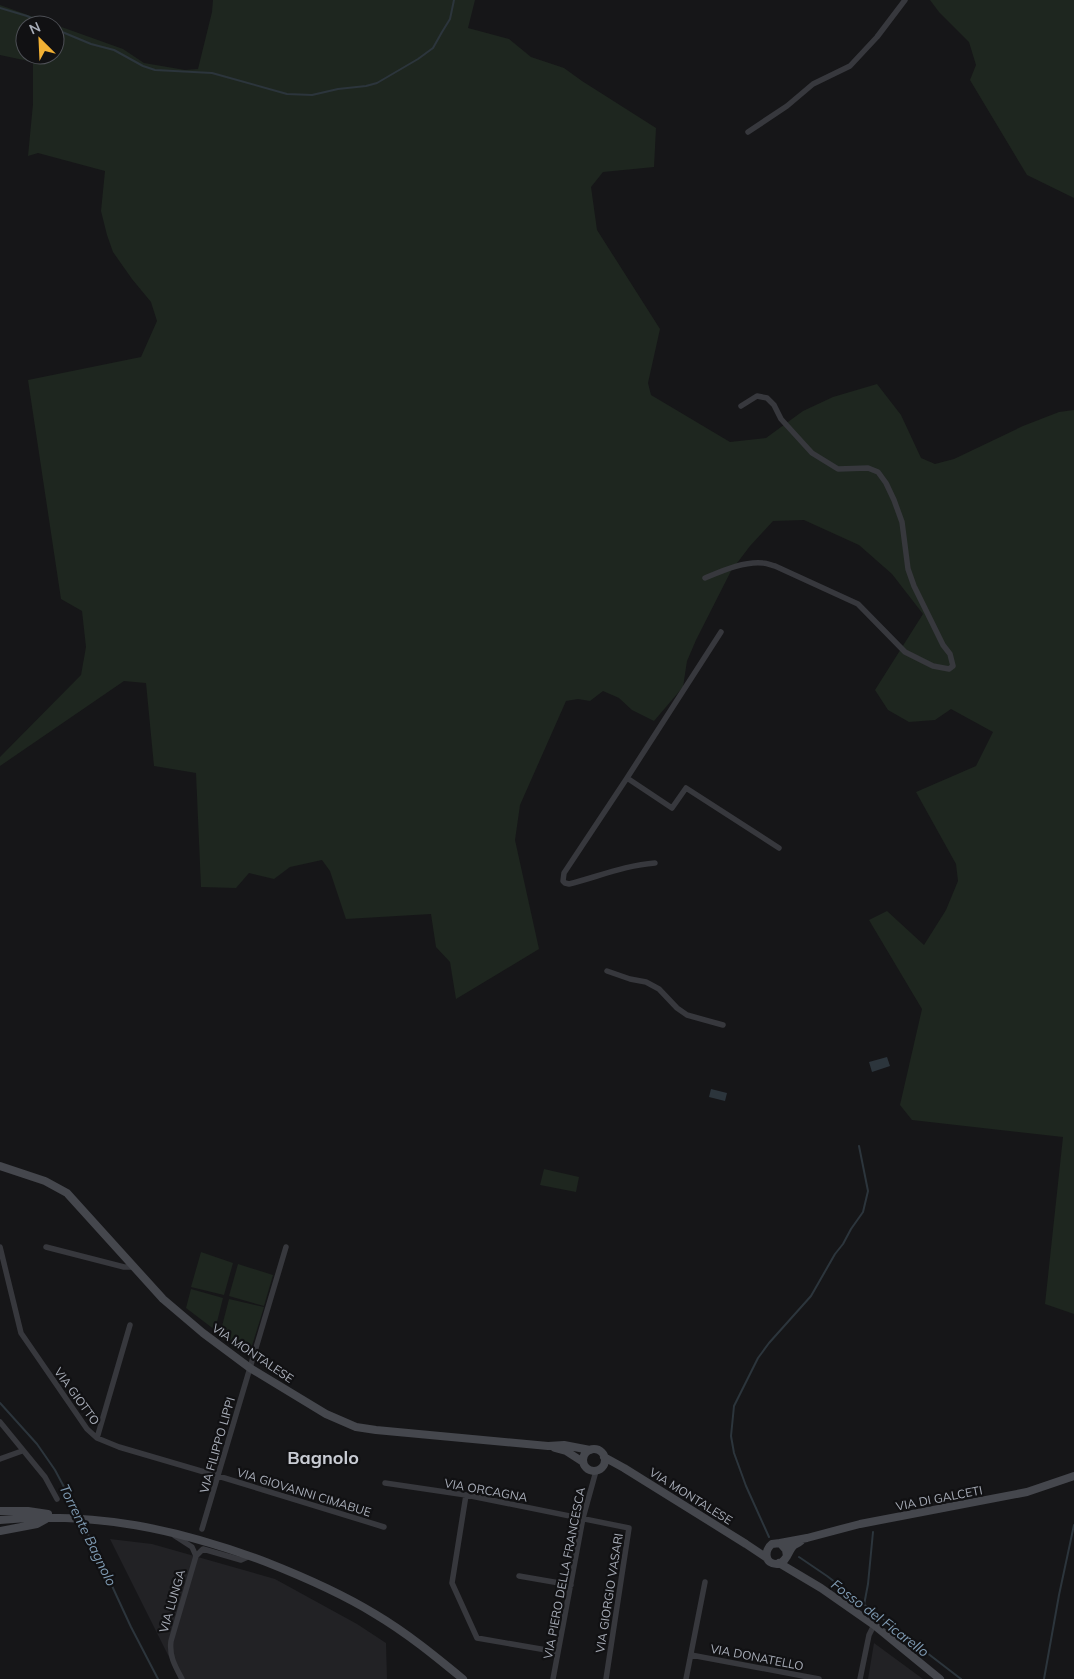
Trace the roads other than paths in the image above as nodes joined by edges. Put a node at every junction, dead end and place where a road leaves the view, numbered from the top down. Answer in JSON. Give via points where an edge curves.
{"nodes":[{"id":1,"x":906,"y":0,"type":"edge"},
{"id":2,"x":748,"y":132,"type":"dead end"},
{"id":3,"x":742,"y":406,"type":"dead end"},
{"id":4,"x":705,"y":578,"type":"dead end"},
{"id":5,"x":721,"y":632,"type":"dead end"},
{"id":6,"x":627,"y":778,"type":"junction"},
{"id":7,"x":779,"y":848,"type":"dead end"},
{"id":8,"x":655,"y":863,"type":"dead end"},
{"id":9,"x":607,"y":971,"type":"dead end"},
{"id":10,"x":724,"y":1025,"type":"dead end"},
{"id":11,"x":0,"y":1166,"type":"edge"},
{"id":12,"x":0,"y":1247,"type":"edge"},
{"id":13,"x":46,"y":1247,"type":"dead end"},
{"id":14,"x":286,"y":1247,"type":"dead end"},
{"id":15,"x":133,"y":1267,"type":"junction"},
{"id":16,"x":130,"y":1325,"type":"dead end"},
{"id":17,"x":250,"y":1368,"type":"junction"},
{"id":18,"x":0,"y":1422,"type":"edge"},
{"id":19,"x":97,"y":1438,"type":"junction"},
{"id":20,"x":548,"y":1446,"type":"junction"},
{"id":21,"x":590,"y":1450,"type":"junction"},
{"id":22,"x":22,"y":1451,"type":"junction"},
{"id":23,"x":604,"y":1457,"type":"junction"},
{"id":24,"x":0,"y":1459,"type":"edge"},
{"id":25,"x":583,"y":1462,"type":"junction"},
{"id":26,"x":624,"y":1468,"type":"junction"},
{"id":27,"x":598,"y":1470,"type":"junction"},
{"id":28,"x":218,"y":1476,"type":"junction"},
{"id":29,"x":1074,"y":1476,"type":"edge"},
{"id":30,"x":385,"y":1483,"type":"dead end"},
{"id":31,"x":466,"y":1495,"type":"junction"},
{"id":32,"x":57,"y":1499,"type":"dead end"},
{"id":33,"x":0,"y":1511,"type":"edge"},
{"id":34,"x":50,"y":1518,"type":"junction"},
{"id":35,"x":65,"y":1518,"type":"junction"},
{"id":36,"x":583,"y":1518,"type":"junction"},
{"id":37,"x":0,"y":1520,"type":"edge"},
{"id":38,"x":384,"y":1528,"type":"dead end"},
{"id":39,"x":202,"y":1529,"type":"dead end"},
{"id":40,"x":0,"y":1531,"type":"edge"},
{"id":41,"x":168,"y":1531,"type":"junction"},
{"id":42,"x":807,"y":1538,"type":"junction"},
{"id":43,"x":776,"y":1543,"type":"junction"},
{"id":44,"x":746,"y":1544,"type":"junction"},
{"id":45,"x":196,"y":1556,"type":"junction"},
{"id":46,"x":250,"y":1556,"type":"junction"},
{"id":47,"x":786,"y":1556,"type":"junction"},
{"id":48,"x":767,"y":1558,"type":"junction"},
{"id":49,"x":779,"y":1563,"type":"junction"},
{"id":50,"x":793,"y":1572,"type":"junction"},
{"id":51,"x":519,"y":1576,"type":"dead end"},
{"id":52,"x":705,"y":1582,"type":"dead end"},
{"id":53,"x":571,"y":1585,"type":"junction"},
{"id":54,"x":874,"y":1626,"type":"junction"},
{"id":55,"x":558,"y":1652,"type":"junction"},
{"id":56,"x":691,"y":1655,"type":"junction"},
{"id":57,"x":771,"y":1671,"type":"junction"},
{"id":58,"x":182,"y":1679,"type":"edge"},
{"id":59,"x":463,"y":1679,"type":"edge"},
{"id":60,"x":553,"y":1679,"type":"edge"},
{"id":61,"x":606,"y":1679,"type":"edge"},
{"id":62,"x":686,"y":1679,"type":"edge"},
{"id":63,"x":769,"y":1679,"type":"edge"},
{"id":64,"x":819,"y":1679,"type":"edge"},
{"id":65,"x":860,"y":1679,"type":"edge"},
{"id":66,"x":940,"y":1679,"type":"edge"}],
"edges":[{"from":1,"to":2,"type":"street","via":[[850,66],[814,84]]},
{"from":3,"to":4,"type":"street","via":[[758,396],[767,398],[812,453],[838,469],[868,468],[878,472],[902,522],[908,569],[914,586],[950,654],[953,666],[943,669],[912,656],[858,604],[775,566],[763,563],[745,565]]},
{"from":5,"to":6,"type":"street"},
{"from":6,"to":7,"type":"street","via":[[672,808],[686,788]]},
{"from":6,"to":8,"type":"street","via":[[564,873],[563,881],[569,884],[639,864]]},
{"from":9,"to":10,"type":"street","via":[[646,982],[687,1015]]},
{"from":11,"to":15,"type":"street","name":"VIA MONTALESE","via":[[45,1181],[67,1193]]},
{"from":12,"to":19,"type":"street","name":"VIA GIOTTO","via":[[21,1333],[87,1429]]},
{"from":13,"to":15,"type":"street"},
{"from":14,"to":17,"type":"street","name":"VIA FILIPPO LIPPI"},
{"from":15,"to":17,"type":"street","name":"VIA MONTALESE","via":[[163,1300]]},
{"from":16,"to":19,"type":"street"},
{"from":17,"to":20,"type":"street","name":"VIA MONTALESE","via":[[326,1414],[356,1427]]},
{"from":17,"to":28,"type":"street","name":"VIA FILIPPO LIPPI"},
{"from":18,"to":22,"type":"street"},
{"from":19,"to":28,"type":"street","name":"VIA GIOTTO"},
{"from":20,"to":21,"type":"street","name":"VIA MONTALESE","via":[[564,1445]]},
{"from":20,"to":25,"type":"street","name":"VIA MONTALESE","via":[[566,1451]]},
{"from":21,"to":23,"type":"street","name":"VIA MONTALESE","via":[[600,1452]]},
{"from":21,"to":25,"type":"street"},
{"from":22,"to":24,"type":"street"},
{"from":22,"to":32,"type":"street","via":[[45,1477]]},
{"from":23,"to":26,"type":"street","name":"VIA MONTALESE"},
{"from":23,"to":27,"type":"street","via":[[605,1463]]},
{"from":25,"to":27,"type":"street","name":"VIA MONTALESE","via":[[586,1468]]},
{"from":26,"to":27,"type":"street"},
{"from":26,"to":44,"type":"street","name":"VIA MONTALESE"},
{"from":27,"to":36,"type":"street","name":"VIA PIERO DELLA FRANCESCA"},
{"from":28,"to":38,"type":"street","name":"VIA GIOVANNI CIMABUE"},
{"from":28,"to":39,"type":"street","name":"VIA FILIPPO LIPPI"},
{"from":29,"to":42,"type":"street","name":"VIA DI GALCETI","via":[[1027,1492],[860,1524]]},
{"from":30,"to":31,"type":"street","name":"VIA ORCAGNA"},
{"from":31,"to":36,"type":"street","name":"VIA ORCAGNA"},
{"from":31,"to":55,"type":"street","via":[[452,1583],[477,1638]]},
{"from":33,"to":35,"type":"street","via":[[37,1512]]},
{"from":34,"to":35,"type":"street"},
{"from":34,"to":37,"type":"street"},
{"from":34,"to":40,"type":"street","via":[[37,1524]]},
{"from":35,"to":41,"type":"street","via":[[95,1519]]},
{"from":36,"to":53,"type":"street","name":"VIA PIERO DELLA FRANCESCA"},
{"from":36,"to":61,"type":"street","name":"VIA GIORGIO VASARI","via":[[630,1528]]},
{"from":41,"to":45,"type":"street","via":[[192,1547]]},
{"from":41,"to":46,"type":"street"},
{"from":42,"to":43,"type":"street","name":"VIA DI GALCETI"},
{"from":42,"to":47,"type":"street","name":"VIA DI GALCETI"},
{"from":43,"to":44,"type":"street"},
{"from":43,"to":47,"type":"street","via":[[786,1550]]},
{"from":43,"to":48,"type":"street","via":[[766,1550]]},
{"from":44,"to":48,"type":"street","name":"VIA MONTALESE"},
{"from":45,"to":46,"type":"street","via":[[203,1549],[241,1560]]},
{"from":45,"to":58,"type":"street","name":"VIA LUNGA","via":[[171,1641],[171,1657]]},
{"from":46,"to":59,"type":"street","via":[[323,1586],[368,1610],[422,1646]]},
{"from":47,"to":49,"type":"street"},
{"from":47,"to":50,"type":"street"},
{"from":48,"to":49,"type":"street","name":"VIA MONTALESE","via":[[770,1562]]},
{"from":49,"to":50,"type":"street","name":"VIA MONTALESE"},
{"from":50,"to":54,"type":"street","name":"VIA MONTALESE"},
{"from":51,"to":53,"type":"street"},
{"from":52,"to":56,"type":"street"},
{"from":53,"to":55,"type":"street","name":"VIA PIERO DELLA FRANCESCA"},
{"from":54,"to":65,"type":"street"},
{"from":54,"to":66,"type":"street","name":"VIA MONTALESE"},
{"from":55,"to":60,"type":"street","name":"VIA PIERO DELLA FRANCESCA"},
{"from":56,"to":57,"type":"street","name":"VIA DONATELLO"},
{"from":56,"to":62,"type":"street"},
{"from":57,"to":63,"type":"street"},
{"from":57,"to":64,"type":"street","name":"VIA DONATELLO"}]}
